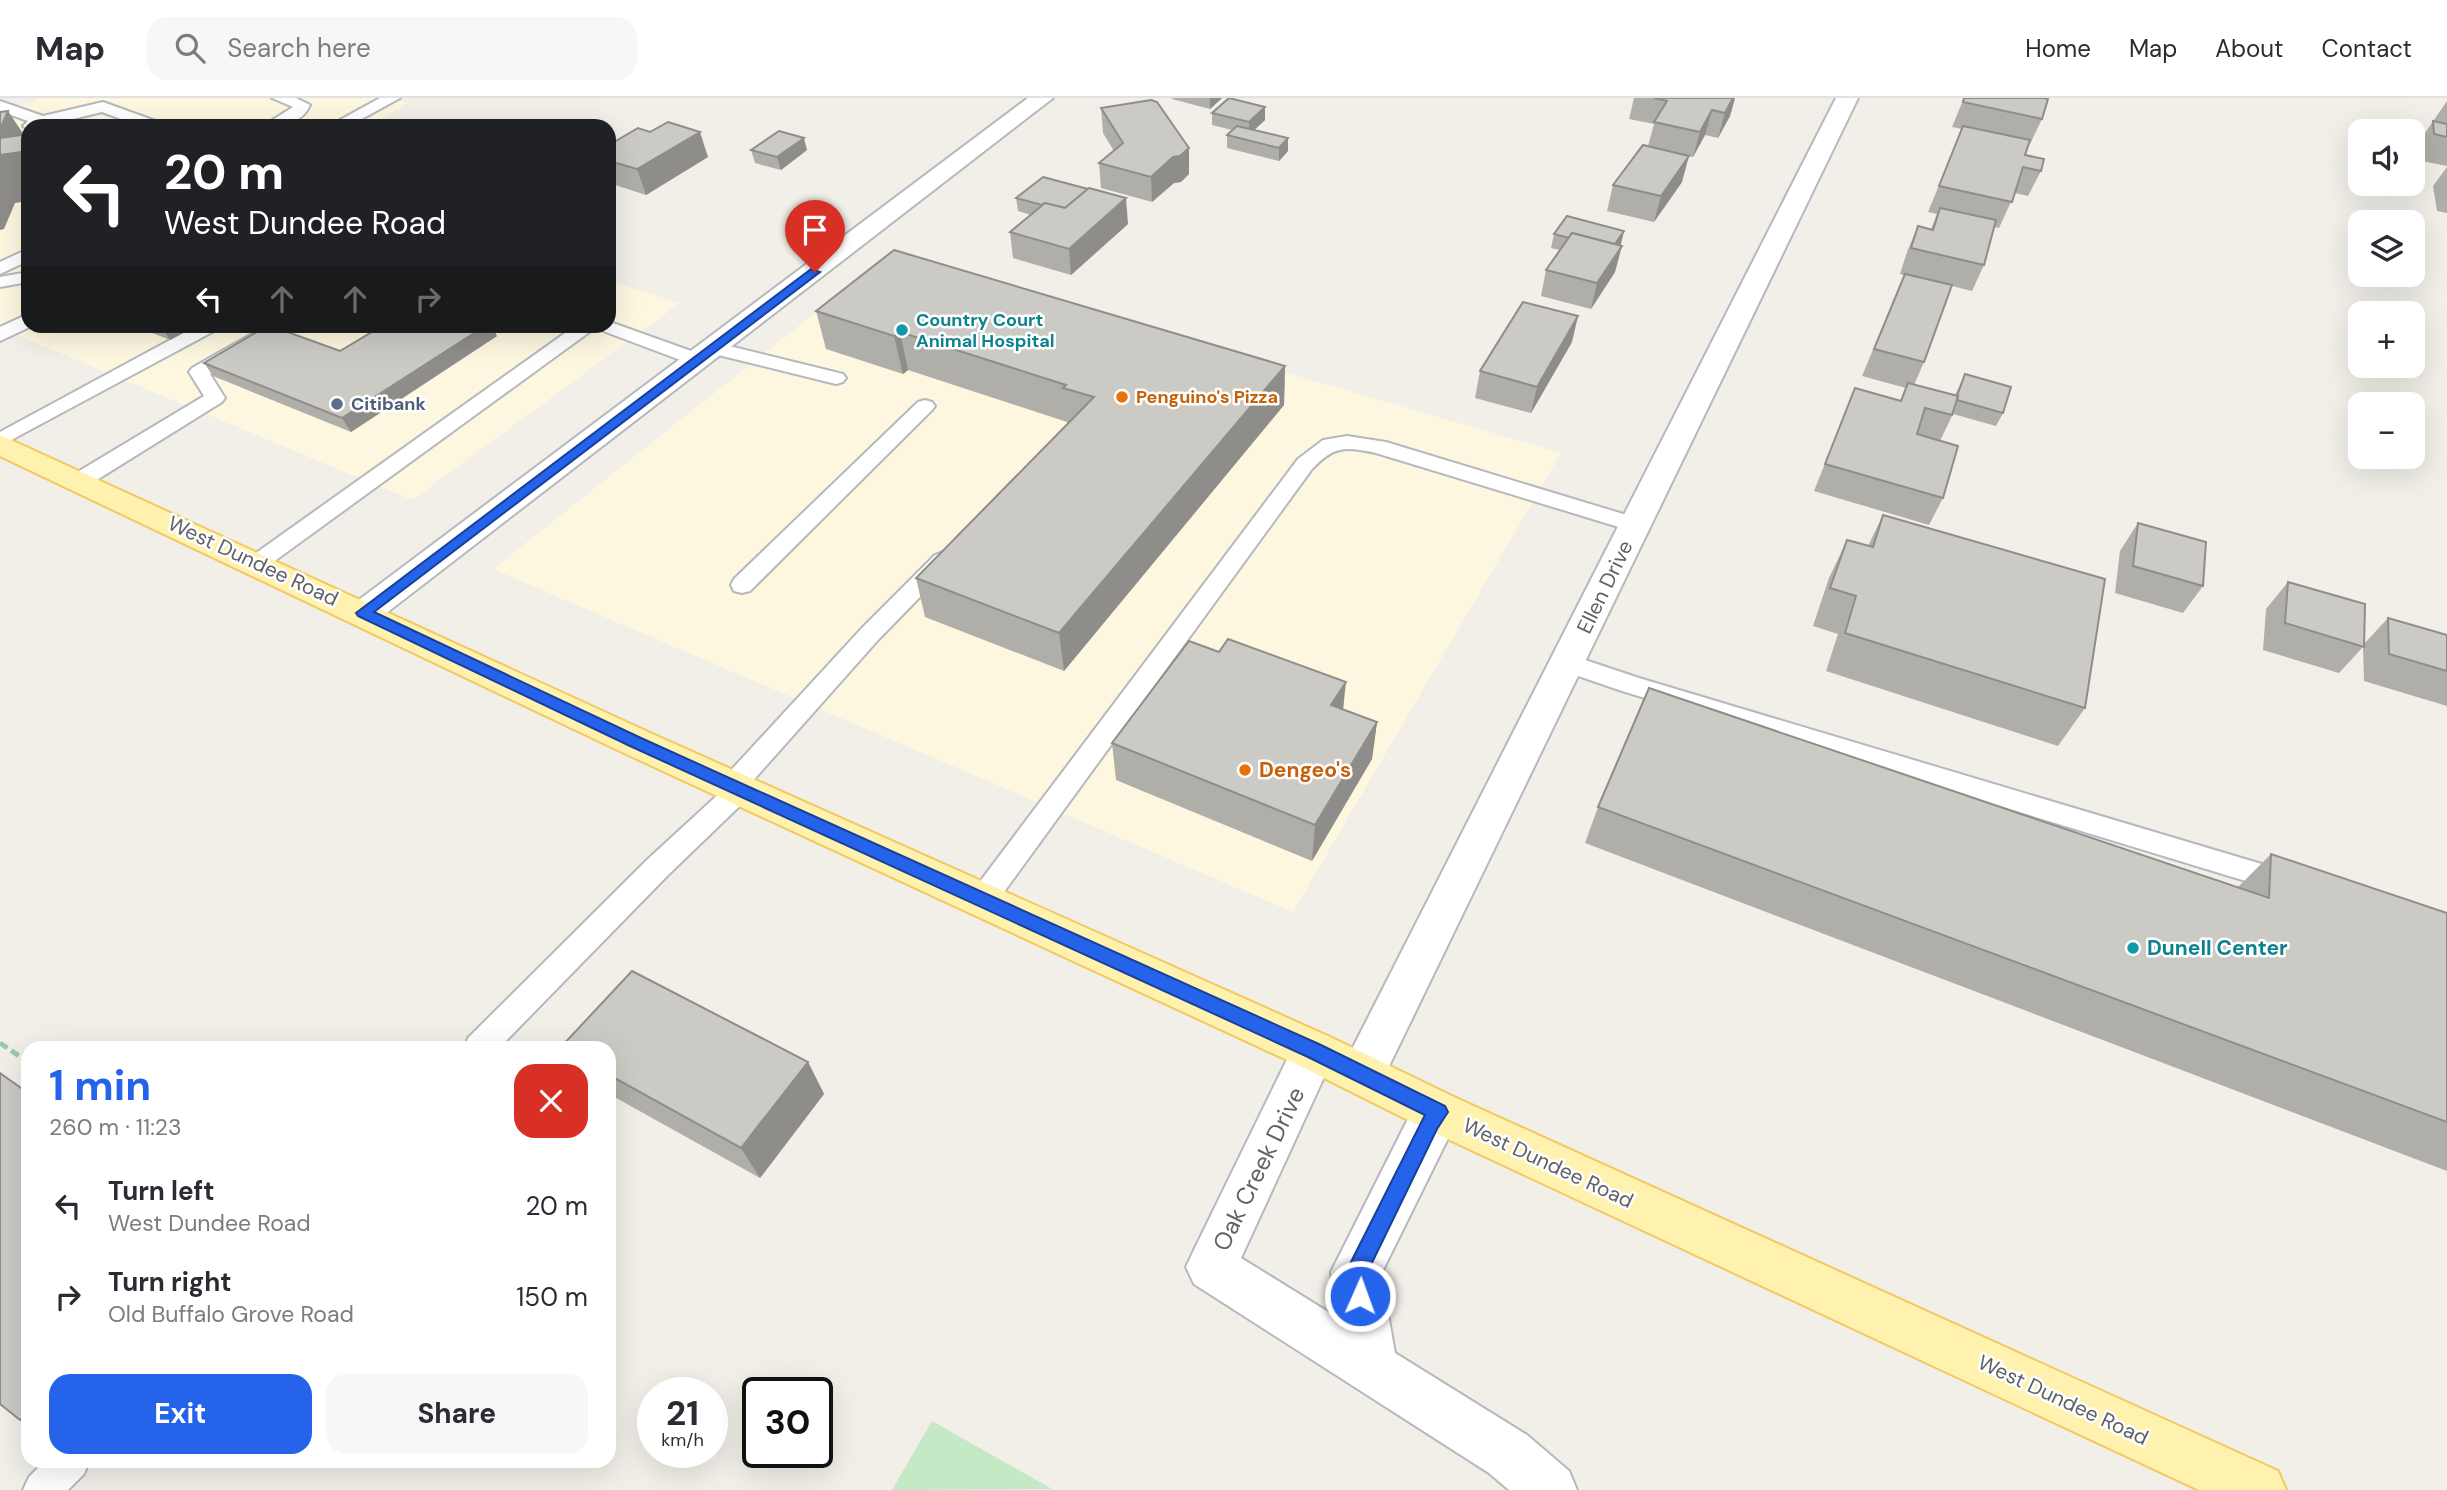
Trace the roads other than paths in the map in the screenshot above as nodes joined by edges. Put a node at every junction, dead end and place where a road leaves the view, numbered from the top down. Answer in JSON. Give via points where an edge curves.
{"nodes":[{"id":1,"x":280,"y":98,"type":"edge"},
{"id":2,"x":392,"y":98,"type":"edge"},
{"id":3,"x":1042,"y":98,"type":"edge"},
{"id":4,"x":1847,"y":98,"type":"edge"},
{"id":5,"x":107,"y":102,"type":"edge"},
{"id":6,"x":0,"y":106,"type":"edge"},
{"id":7,"x":52,"y":119,"type":"edge"},
{"id":8,"x":141,"y":119,"type":"edge"},
{"id":9,"x":285,"y":119,"type":"edge"},
{"id":10,"x":351,"y":119,"type":"edge"},
{"id":11,"x":21,"y":120,"type":"edge"},
{"id":12,"x":21,"y":258,"type":"edge"},
{"id":13,"x":0,"y":269,"type":"edge"},
{"id":14,"x":21,"y":278,"type":"edge"},
{"id":15,"x":0,"y":282,"type":"edge"},
{"id":16,"x":21,"y":324,"type":"edge"},
{"id":17,"x":616,"y":330,"type":"edge"},
{"id":18,"x":197,"y":333,"type":"edge"},
{"id":19,"x":267,"y":333,"type":"edge"},
{"id":20,"x":577,"y":333,"type":"edge"},
{"id":21,"x":0,"y":335,"type":"edge"},
{"id":22,"x":706,"y":354,"type":"junction"},
{"id":23,"x":836,"y":377,"type":"dead end"},
{"id":24,"x":925,"y":406,"type":"dead end"},
{"id":25,"x":2,"y":446,"type":"edge"},
{"id":26,"x":79,"y":481,"type":"junction"},
{"id":27,"x":1635,"y":525,"type":"junction"},
{"id":28,"x":957,"y":546,"type":"edge"},
{"id":29,"x":257,"y":563,"type":"junction"},
{"id":30,"x":742,"y":585,"type":"dead end"},
{"id":31,"x":363,"y":613,"type":"junction"},
{"id":32,"x":1567,"y":663,"type":"junction"},
{"id":33,"x":736,"y":788,"type":"junction"},
{"id":34,"x":2313,"y":890,"type":"edge"},
{"id":35,"x":983,"y":899,"type":"junction"},
{"id":36,"x":486,"y":1041,"type":"edge"},
{"id":37,"x":1314,"y":1051,"type":"junction"},
{"id":38,"x":1362,"y":1075,"type":"junction"},
{"id":39,"x":1438,"y":1112,"type":"junction"},
{"id":40,"x":1372,"y":1367,"type":"junction"},
{"id":41,"x":64,"y":1468,"type":"edge"},
{"id":42,"x":42,"y":1490,"type":"edge"},
{"id":43,"x":1550,"y":1490,"type":"edge"},
{"id":44,"x":2259,"y":1490,"type":"edge"}],
"edges":[{"from":1,"to":9,"type":"lane","via":[[302,105]]},
{"from":2,"to":10,"type":"lane"},
{"from":3,"to":22,"type":"street"},
{"from":4,"to":27,"type":"street","name":"Ellen Drive"},
{"from":5,"to":7,"type":"lane"},
{"from":5,"to":8,"type":"lane"},
{"from":6,"to":11,"type":"lane"},
{"from":12,"to":13,"type":"lane"},
{"from":14,"to":15,"type":"lane"},
{"from":16,"to":21,"type":"lane"},
{"from":17,"to":22,"type":"lane"},
{"from":18,"to":25,"type":"lane"},
{"from":19,"to":26,"type":"lane","via":[[199,372],[215,398]]},
{"from":20,"to":29,"type":"lane"},
{"from":22,"to":23,"type":"lane"},
{"from":22,"to":31,"type":"street"},
{"from":24,"to":30,"type":"lane"},
{"from":25,"to":26,"type":"main road","name":"West Dundee Road"},
{"from":26,"to":29,"type":"main road","name":"West Dundee Road"},
{"from":27,"to":32,"type":"street","name":"Ellen Drive"},
{"from":27,"to":35,"type":"lane","via":[[1379,447],[1344,441],[1321,447]]},
{"from":28,"to":33,"type":"lane","via":[[870,634]]},
{"from":29,"to":31,"type":"main road","name":"West Dundee Road"},
{"from":31,"to":33,"type":"main road","name":"West Dundee Road"},
{"from":32,"to":34,"type":"lane"},
{"from":32,"to":38,"type":"street","name":"Ellen Drive"},
{"from":33,"to":35,"type":"main road","name":"West Dundee Road"},
{"from":33,"to":36,"type":"lane"},
{"from":35,"to":37,"type":"main road","name":"West Dundee Road"},
{"from":37,"to":38,"type":"main road","name":"West Dundee Road"},
{"from":37,"to":40,"type":"street","name":"Oak Creek Drive","via":[[1211,1267]]},
{"from":38,"to":39,"type":"main road","name":"West Dundee Road"},
{"from":39,"to":40,"type":"street","via":[[1356,1272]]},
{"from":39,"to":44,"type":"main road","name":"West Dundee Road"},
{"from":40,"to":43,"type":"street","name":"Oak Creek Drive","via":[[1508,1454]]},
{"from":41,"to":42,"type":"lane"}]}
